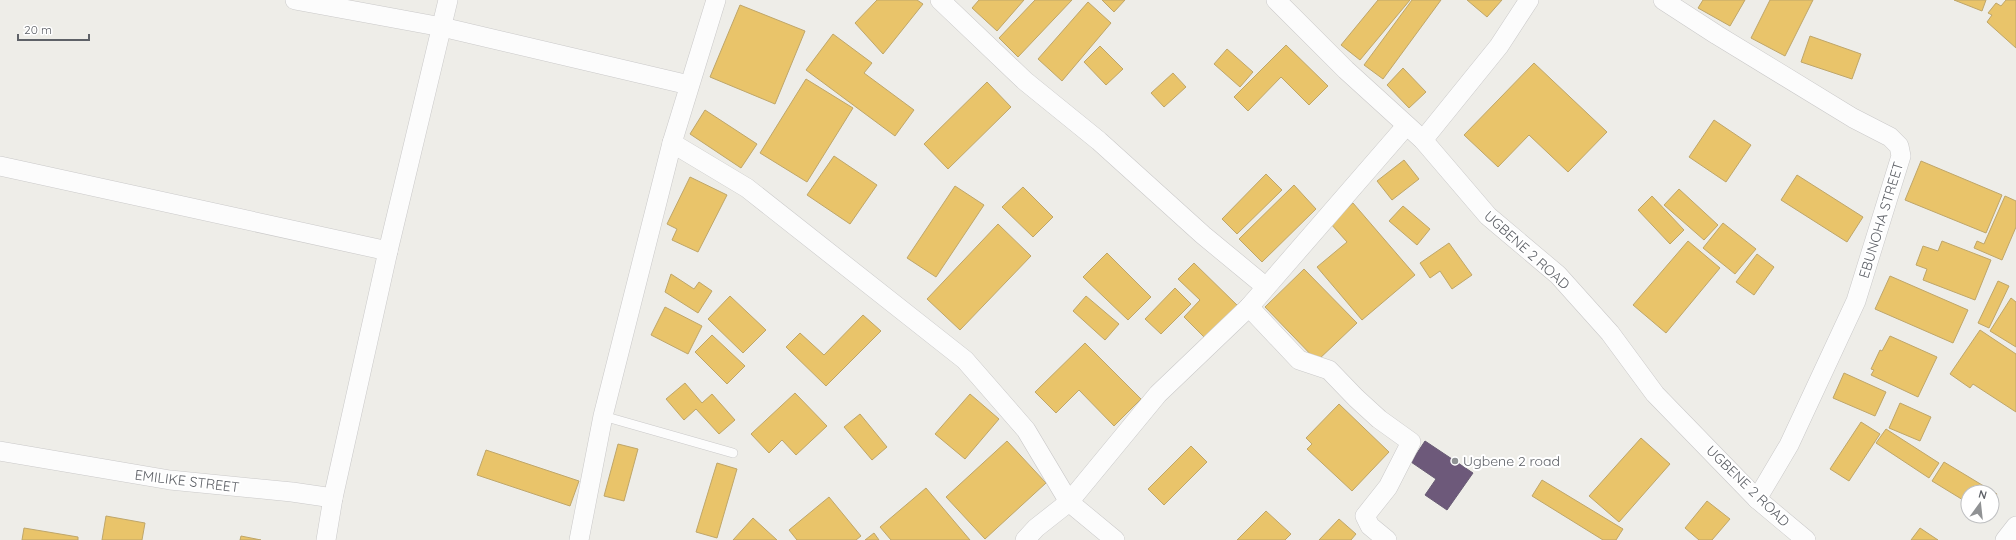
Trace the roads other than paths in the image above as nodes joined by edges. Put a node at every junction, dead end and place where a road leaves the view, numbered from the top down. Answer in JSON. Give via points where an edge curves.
{"nodes":[{"id":1,"x":295,"y":0,"type":"edge"},
{"id":2,"x":448,"y":0,"type":"edge"},
{"id":3,"x":716,"y":0,"type":"edge"},
{"id":4,"x":940,"y":0,"type":"edge"},
{"id":5,"x":1276,"y":0,"type":"edge"},
{"id":6,"x":1529,"y":0,"type":"edge"},
{"id":7,"x":1663,"y":0,"type":"edge"},
{"id":8,"x":442,"y":27,"type":"junction"},
{"id":9,"x":689,"y":85,"type":"junction"},
{"id":10,"x":1406,"y":126,"type":"junction"},
{"id":11,"x":1423,"y":140,"type":"junction"},
{"id":12,"x":672,"y":143,"type":"junction"},
{"id":13,"x":0,"y":166,"type":"edge"},
{"id":14,"x":388,"y":251,"type":"junction"},
{"id":15,"x":1266,"y":287,"type":"junction"},
{"id":16,"x":1249,"y":307,"type":"junction"},
{"id":17,"x":603,"y":416,"type":"junction"},
{"id":18,"x":0,"y":450,"type":"edge"},
{"id":19,"x":732,"y":453,"type":"dead end"},
{"id":20,"x":333,"y":498,"type":"junction"},
{"id":21,"x":1757,"y":499,"type":"junction"},
{"id":22,"x":1069,"y":502,"type":"junction"},
{"id":23,"x":2016,"y":526,"type":"edge"},
{"id":24,"x":326,"y":540,"type":"edge"},
{"id":25,"x":579,"y":540,"type":"edge"},
{"id":26,"x":1025,"y":540,"type":"edge"},
{"id":27,"x":1115,"y":540,"type":"edge"},
{"id":28,"x":1387,"y":540,"type":"edge"},
{"id":29,"x":1806,"y":540,"type":"edge"},
{"id":30,"x":2005,"y":540,"type":"edge"}],
"edges":[{"from":1,"to":8,"type":"street"},
{"from":2,"to":8,"type":"street"},
{"from":3,"to":9,"type":"street"},
{"from":4,"to":15,"type":"street","via":[[1025,80],[1099,141],[1203,236]]},
{"from":5,"to":10,"type":"street","name":"UGBENE 2 ROAD"},
{"from":6,"to":11,"type":"street","via":[[1499,46]]},
{"from":7,"to":21,"type":"street","name":"EBUNOHA STREET","via":[[1853,118],[1890,137],[1899,146],[1901,156],[1856,301],[1789,445]]},
{"from":8,"to":9,"type":"street"},
{"from":8,"to":14,"type":"street"},
{"from":9,"to":12,"type":"street"},
{"from":10,"to":11,"type":"street","name":"UGBENE 2 ROAD"},
{"from":10,"to":15,"type":"street"},
{"from":11,"to":21,"type":"street","name":"UGBENE 2 ROAD","via":[[1488,216],[1558,275],[1610,333],[1655,394]]},
{"from":12,"to":17,"type":"street"},
{"from":12,"to":22,"type":"street","via":[[747,188],[965,360],[1026,430]]},
{"from":13,"to":14,"type":"street"},
{"from":14,"to":20,"type":"street"},
{"from":15,"to":16,"type":"street"},
{"from":16,"to":22,"type":"street","via":[[1158,394]]},
{"from":16,"to":28,"type":"street","via":[[1299,360],[1329,370],[1379,419],[1411,442],[1388,487],[1365,516],[1370,526]]},
{"from":17,"to":19,"type":"lane"},
{"from":17,"to":25,"type":"street"},
{"from":18,"to":20,"type":"street","name":"EMILIKE STREET","via":[[170,480]]},
{"from":20,"to":24,"type":"street"},
{"from":21,"to":29,"type":"street","name":"UGBENE 2 ROAD"},
{"from":22,"to":26,"type":"street"},
{"from":22,"to":27,"type":"street"},
{"from":23,"to":30,"type":"street"}]}
